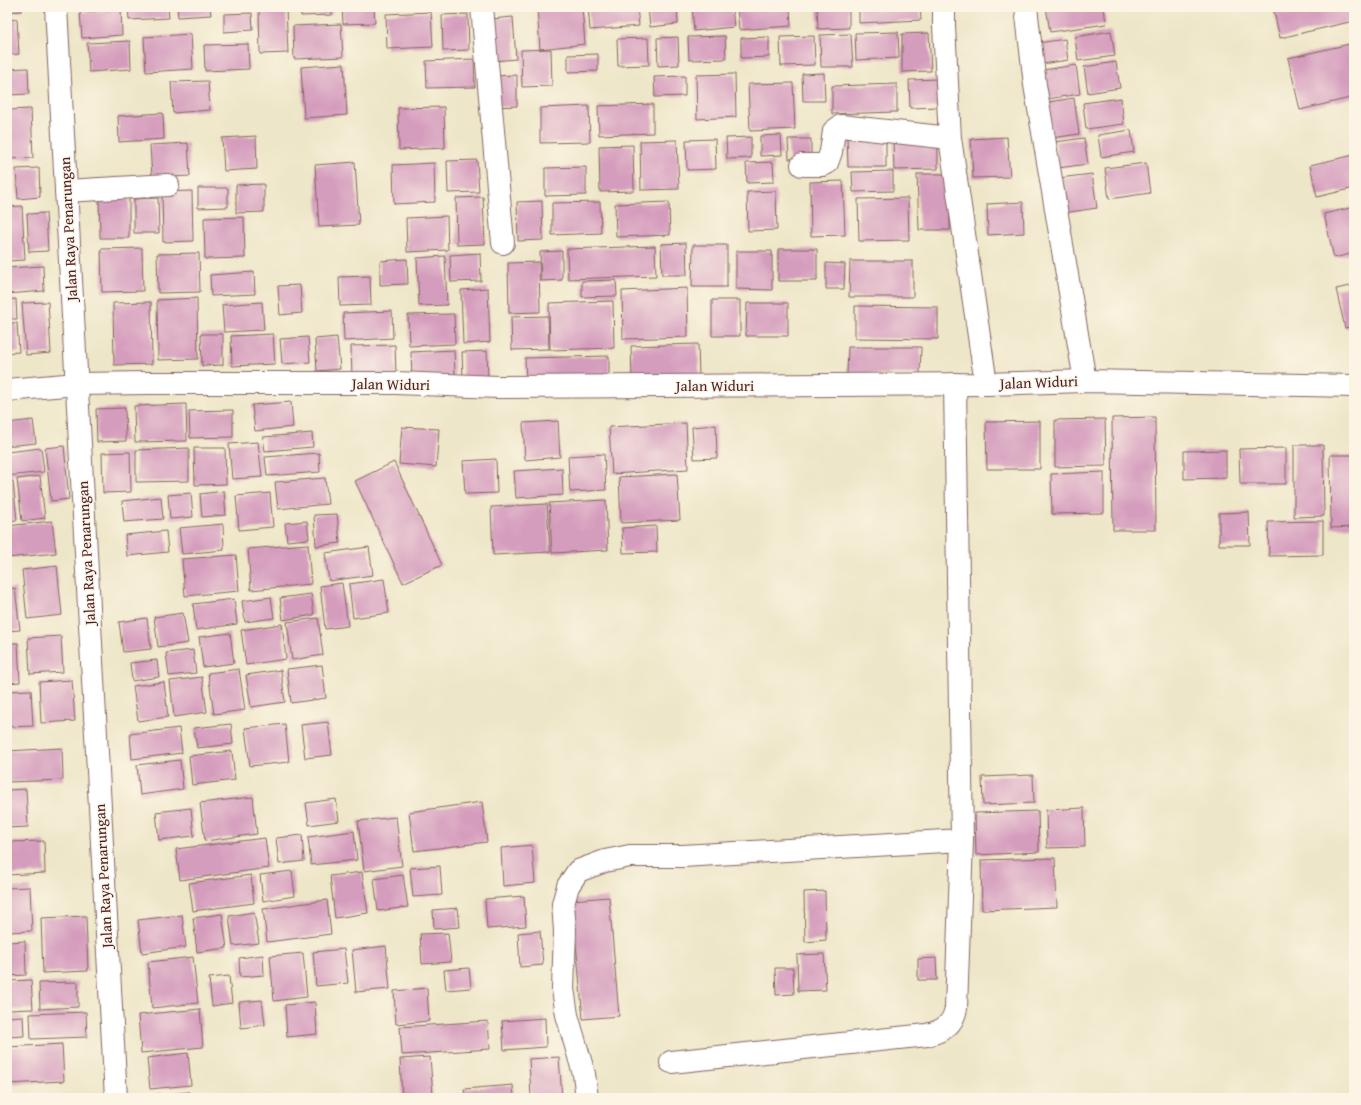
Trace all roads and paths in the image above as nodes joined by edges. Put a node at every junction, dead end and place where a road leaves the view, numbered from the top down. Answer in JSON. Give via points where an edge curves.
{"nodes":[{"id":1,"x":56,"y":7,"type":"edge"},
{"id":2,"x":482,"y":7,"type":"edge"},
{"id":3,"x":944,"y":7,"type":"edge"},
{"id":4,"x":1026,"y":7,"type":"edge"},
{"id":5,"x":950,"y":138,"type":"junction"},
{"id":6,"x":802,"y":165,"type":"dead end"},
{"id":7,"x":168,"y":185,"type":"dead end"},
{"id":8,"x":66,"y":191,"type":"junction"},
{"id":9,"x":503,"y":243,"type":"dead end"},
{"id":10,"x":1085,"y":381,"type":"junction"},
{"id":11,"x":77,"y":384,"type":"junction"},
{"id":12,"x":955,"y":384,"type":"junction"},
{"id":13,"x":986,"y":384,"type":"junction"},
{"id":14,"x":1354,"y":386,"type":"edge"},
{"id":15,"x":7,"y":390,"type":"edge"},
{"id":16,"x":962,"y":840,"type":"junction"},
{"id":17,"x":671,"y":1062,"type":"dead end"},
{"id":18,"x":116,"y":1098,"type":"edge"},
{"id":19,"x":587,"y":1098,"type":"edge"}],
"edges":[{"from":1,"to":8,"type":"street","name":"Jalan Raya Penarungan"},
{"from":2,"to":9,"type":"street"},
{"from":3,"to":5,"type":"street"},
{"from":4,"to":10,"type":"street","via":[[1036,92]]},
{"from":5,"to":6,"type":"street","via":[[841,126],[834,131],[827,163]]},
{"from":5,"to":13,"type":"street"},
{"from":7,"to":8,"type":"street"},
{"from":8,"to":11,"type":"street","name":"Jalan Raya Penarungan"},
{"from":10,"to":13,"type":"street","name":"Jalan Widuri"},
{"from":10,"to":14,"type":"street","name":"Jalan Widuri"},
{"from":11,"to":12,"type":"street","name":"Jalan Widuri"},
{"from":11,"to":15,"type":"street","name":"Jalan Widuri"},
{"from":11,"to":18,"type":"street","name":"Jalan Raya Penarungan"},
{"from":12,"to":13,"type":"street","name":"Jalan Widuri"},
{"from":12,"to":16,"type":"street"},
{"from":16,"to":17,"type":"street","via":[[956,1008],[954,1018],[948,1026],[927,1035]]},
{"from":16,"to":19,"type":"street","via":[[682,856],[630,856],[578,871],[568,886],[563,904],[563,989],[567,1015],[584,1074]]}]}
